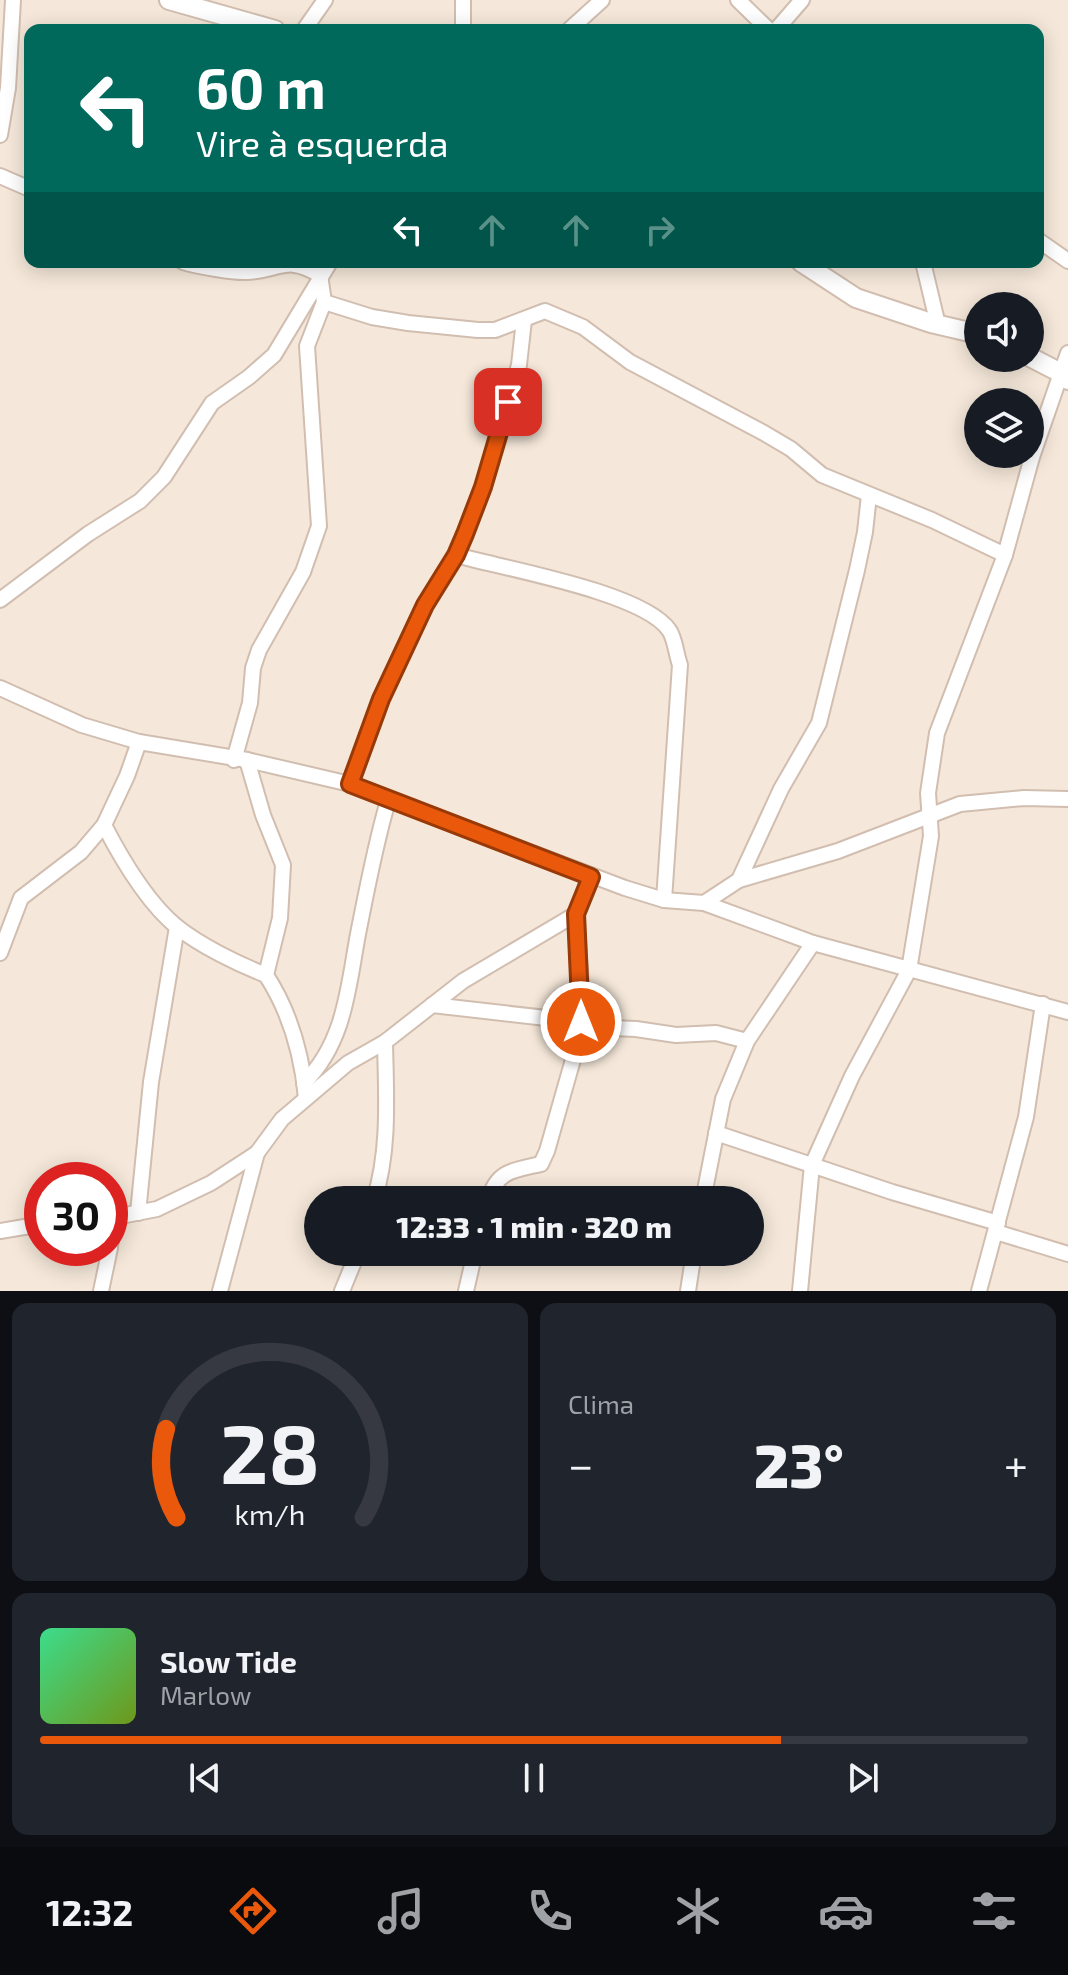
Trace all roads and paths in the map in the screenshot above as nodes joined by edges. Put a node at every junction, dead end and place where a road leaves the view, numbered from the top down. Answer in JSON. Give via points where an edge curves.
{"nodes":[{"id":1,"x":13,"y":0,"type":"edge"},
{"id":2,"x":169,"y":0,"type":"edge"},
{"id":3,"x":325,"y":0,"type":"edge"},
{"id":4,"x":463,"y":0,"type":"edge"},
{"id":5,"x":602,"y":0,"type":"edge"},
{"id":6,"x":738,"y":0,"type":"edge"},
{"id":7,"x":802,"y":0,"type":"edge"},
{"id":8,"x":254,"y":24,"type":"edge"},
{"id":9,"x":308,"y":24,"type":"edge"},
{"id":10,"x":463,"y":24,"type":"edge"},
{"id":11,"x":576,"y":24,"type":"edge"},
{"id":12,"x":763,"y":24,"type":"edge"},
{"id":13,"x":781,"y":24,"type":"edge"},
{"id":14,"x":0,"y":135,"type":"edge"},
{"id":15,"x":0,"y":176,"type":"edge"},
{"id":16,"x":24,"y":186,"type":"edge"},
{"id":17,"x":1044,"y":244,"type":"edge"},
{"id":18,"x":1068,"y":261,"type":"edge"},
{"id":19,"x":217,"y":268,"type":"edge"},
{"id":20,"x":264,"y":268,"type":"edge"},
{"id":21,"x":310,"y":268,"type":"edge"},
{"id":22,"x":325,"y":268,"type":"edge"},
{"id":23,"x":810,"y":268,"type":"edge"},
{"id":24,"x":924,"y":268,"type":"edge"},
{"id":25,"x":320,"y":275,"type":"junction"},
{"id":26,"x":324,"y":302,"type":"junction"},
{"id":27,"x":524,"y":320,"type":"junction"},
{"id":28,"x":938,"y":325,"type":"junction"},
{"id":29,"x":964,"y":331,"type":"edge"},
{"id":30,"x":1068,"y":353,"type":"edge"},
{"id":31,"x":1044,"y":365,"type":"edge"},
{"id":32,"x":1064,"y":377,"type":"edge"},
{"id":33,"x":869,"y":495,"type":"junction"},
{"id":34,"x":456,"y":555,"type":"junction"},
{"id":35,"x":1005,"y":555,"type":"junction"},
{"id":36,"x":0,"y":600,"type":"edge"},
{"id":37,"x":0,"y":688,"type":"edge"},
{"id":38,"x":139,"y":742,"type":"junction"},
{"id":39,"x":241,"y":760,"type":"junction"},
{"id":40,"x":350,"y":784,"type":"junction"},
{"id":41,"x":1068,"y":799,"type":"edge"},
{"id":42,"x":388,"y":801,"type":"junction"},
{"id":43,"x":931,"y":815,"type":"junction"},
{"id":44,"x":104,"y":825,"type":"junction"},
{"id":45,"x":591,"y":877,"type":"junction"},
{"id":46,"x":739,"y":880,"type":"junction"},
{"id":47,"x":664,"y":900,"type":"junction"},
{"id":48,"x":704,"y":903,"type":"junction"},
{"id":49,"x":576,"y":914,"type":"junction"},
{"id":50,"x":177,"y":927,"type":"junction"},
{"id":51,"x":813,"y":943,"type":"junction"},
{"id":52,"x":0,"y":953,"type":"edge"},
{"id":53,"x":909,"y":970,"type":"junction"},
{"id":54,"x":266,"y":975,"type":"junction"},
{"id":55,"x":1043,"y":1004,"type":"junction"},
{"id":56,"x":432,"y":1005,"type":"junction"},
{"id":57,"x":1068,"y":1012,"type":"edge"},
{"id":58,"x":581,"y":1022,"type":"junction"},
{"id":59,"x":747,"y":1041,"type":"junction"},
{"id":60,"x":385,"y":1042,"type":"junction"},
{"id":61,"x":305,"y":1090,"type":"junction"},
{"id":62,"x":716,"y":1133,"type":"junction"},
{"id":63,"x":257,"y":1153,"type":"junction"},
{"id":64,"x":812,"y":1165,"type":"junction"},
{"id":65,"x":379,"y":1186,"type":"edge"},
{"id":66,"x":495,"y":1186,"type":"edge"},
{"id":67,"x":706,"y":1186,"type":"edge"},
{"id":68,"x":138,"y":1213,"type":"junction"},
{"id":69,"x":128,"y":1215,"type":"edge"},
{"id":70,"x":24,"y":1227,"type":"edge"},
{"id":71,"x":997,"y":1227,"type":"junction"},
{"id":72,"x":0,"y":1231,"type":"edge"},
{"id":73,"x":1068,"y":1254,"type":"edge"},
{"id":74,"x":106,"y":1266,"type":"edge"},
{"id":75,"x":352,"y":1266,"type":"edge"},
{"id":76,"x":472,"y":1266,"type":"edge"},
{"id":77,"x":692,"y":1266,"type":"edge"},
{"id":78,"x":101,"y":1291,"type":"edge"},
{"id":79,"x":220,"y":1291,"type":"edge"},
{"id":80,"x":342,"y":1291,"type":"edge"},
{"id":81,"x":466,"y":1291,"type":"edge"},
{"id":82,"x":688,"y":1291,"type":"edge"},
{"id":83,"x":800,"y":1291,"type":"edge"},
{"id":84,"x":979,"y":1291,"type":"edge"}],
"edges":[{"from":1,"to":14,"type":"street"},
{"from":2,"to":8,"type":"street"},
{"from":3,"to":9,"type":"street"},
{"from":4,"to":10,"type":"street"},
{"from":5,"to":11,"type":"street"},
{"from":6,"to":12,"type":"street"},
{"from":7,"to":13,"type":"street"},
{"from":15,"to":16,"type":"street"},
{"from":17,"to":18,"type":"street"},
{"from":19,"to":20,"type":"street","via":[[246,273]]},
{"from":21,"to":25,"type":"street"},
{"from":22,"to":25,"type":"street"},
{"from":23,"to":28,"type":"street","via":[[856,298]]},
{"from":24,"to":28,"type":"street"},
{"from":25,"to":26,"type":"street"},
{"from":25,"to":36,"type":"street","via":[[274,355],[212,403],[164,477],[140,501]]},
{"from":26,"to":27,"type":"street","via":[[372,317],[467,329],[495,330]]},
{"from":26,"to":39,"type":"street","via":[[307,346],[319,526],[303,572],[253,668]]},
{"from":27,"to":33,"type":"street","via":[[545,311],[583,327],[630,362],[791,449],[822,475]]},
{"from":27,"to":34,"type":"street","via":[[519,365],[483,487]]},
{"from":28,"to":29,"type":"street"},
{"from":30,"to":32,"type":"street"},
{"from":31,"to":32,"type":"street"},
{"from":32,"to":35,"type":"street","via":[[1032,457]]},
{"from":33,"to":35,"type":"street"},
{"from":33,"to":46,"type":"street","via":[[863,545],[819,723]]},
{"from":34,"to":40,"type":"street","via":[[425,605],[381,699]]},
{"from":34,"to":47,"type":"street","via":[[605,594],[669,630],[680,665]]},
{"from":35,"to":43,"type":"street","via":[[937,733],[928,793]]},
{"from":37,"to":38,"type":"street","via":[[82,725]]},
{"from":38,"to":39,"type":"street"},
{"from":38,"to":44,"type":"street"},
{"from":39,"to":40,"type":"street"},
{"from":39,"to":54,"type":"street","via":[[283,865],[280,918]]},
{"from":40,"to":42,"type":"street"},
{"from":41,"to":43,"type":"street","via":[[960,804]]},
{"from":42,"to":45,"type":"street"},
{"from":42,"to":61,"type":"street","via":[[342,1023]]},
{"from":43,"to":46,"type":"street","via":[[838,851]]},
{"from":43,"to":53,"type":"street"},
{"from":44,"to":50,"type":"street","via":[[119,853]]},
{"from":44,"to":52,"type":"street","via":[[81,852],[21,898]]},
{"from":45,"to":47,"type":"street"},
{"from":45,"to":49,"type":"street"},
{"from":46,"to":48,"type":"street"},
{"from":47,"to":48,"type":"street"},
{"from":48,"to":51,"type":"street"},
{"from":49,"to":56,"type":"street"},
{"from":49,"to":58,"type":"street"},
{"from":50,"to":54,"type":"street"},
{"from":50,"to":68,"type":"street","via":[[151,1082]]},
{"from":51,"to":53,"type":"street"},
{"from":51,"to":59,"type":"street"},
{"from":53,"to":55,"type":"street"},
{"from":53,"to":64,"type":"street"},
{"from":54,"to":61,"type":"street","via":[[290,1022]]},
{"from":55,"to":57,"type":"street"},
{"from":55,"to":71,"type":"street","via":[[1026,1117]]},
{"from":56,"to":58,"type":"street"},
{"from":56,"to":60,"type":"street"},
{"from":58,"to":59,"type":"street","via":[[676,1035],[716,1033]]},
{"from":58,"to":66,"type":"street","via":[[541,1164],[511,1171]]},
{"from":59,"to":62,"type":"street","via":[[723,1099]]},
{"from":60,"to":61,"type":"street"},
{"from":60,"to":65,"type":"street"},
{"from":61,"to":63,"type":"street"},
{"from":62,"to":64,"type":"street"},
{"from":62,"to":67,"type":"street"},
{"from":63,"to":68,"type":"street","via":[[211,1183]]},
{"from":63,"to":79,"type":"street"},
{"from":64,"to":71,"type":"street"},
{"from":64,"to":83,"type":"street"},
{"from":68,"to":69,"type":"street"},
{"from":70,"to":72,"type":"street"},
{"from":71,"to":73,"type":"street"},
{"from":71,"to":84,"type":"street"},
{"from":74,"to":78,"type":"street"},
{"from":75,"to":80,"type":"street"},
{"from":76,"to":81,"type":"street"},
{"from":77,"to":82,"type":"street"}]}
